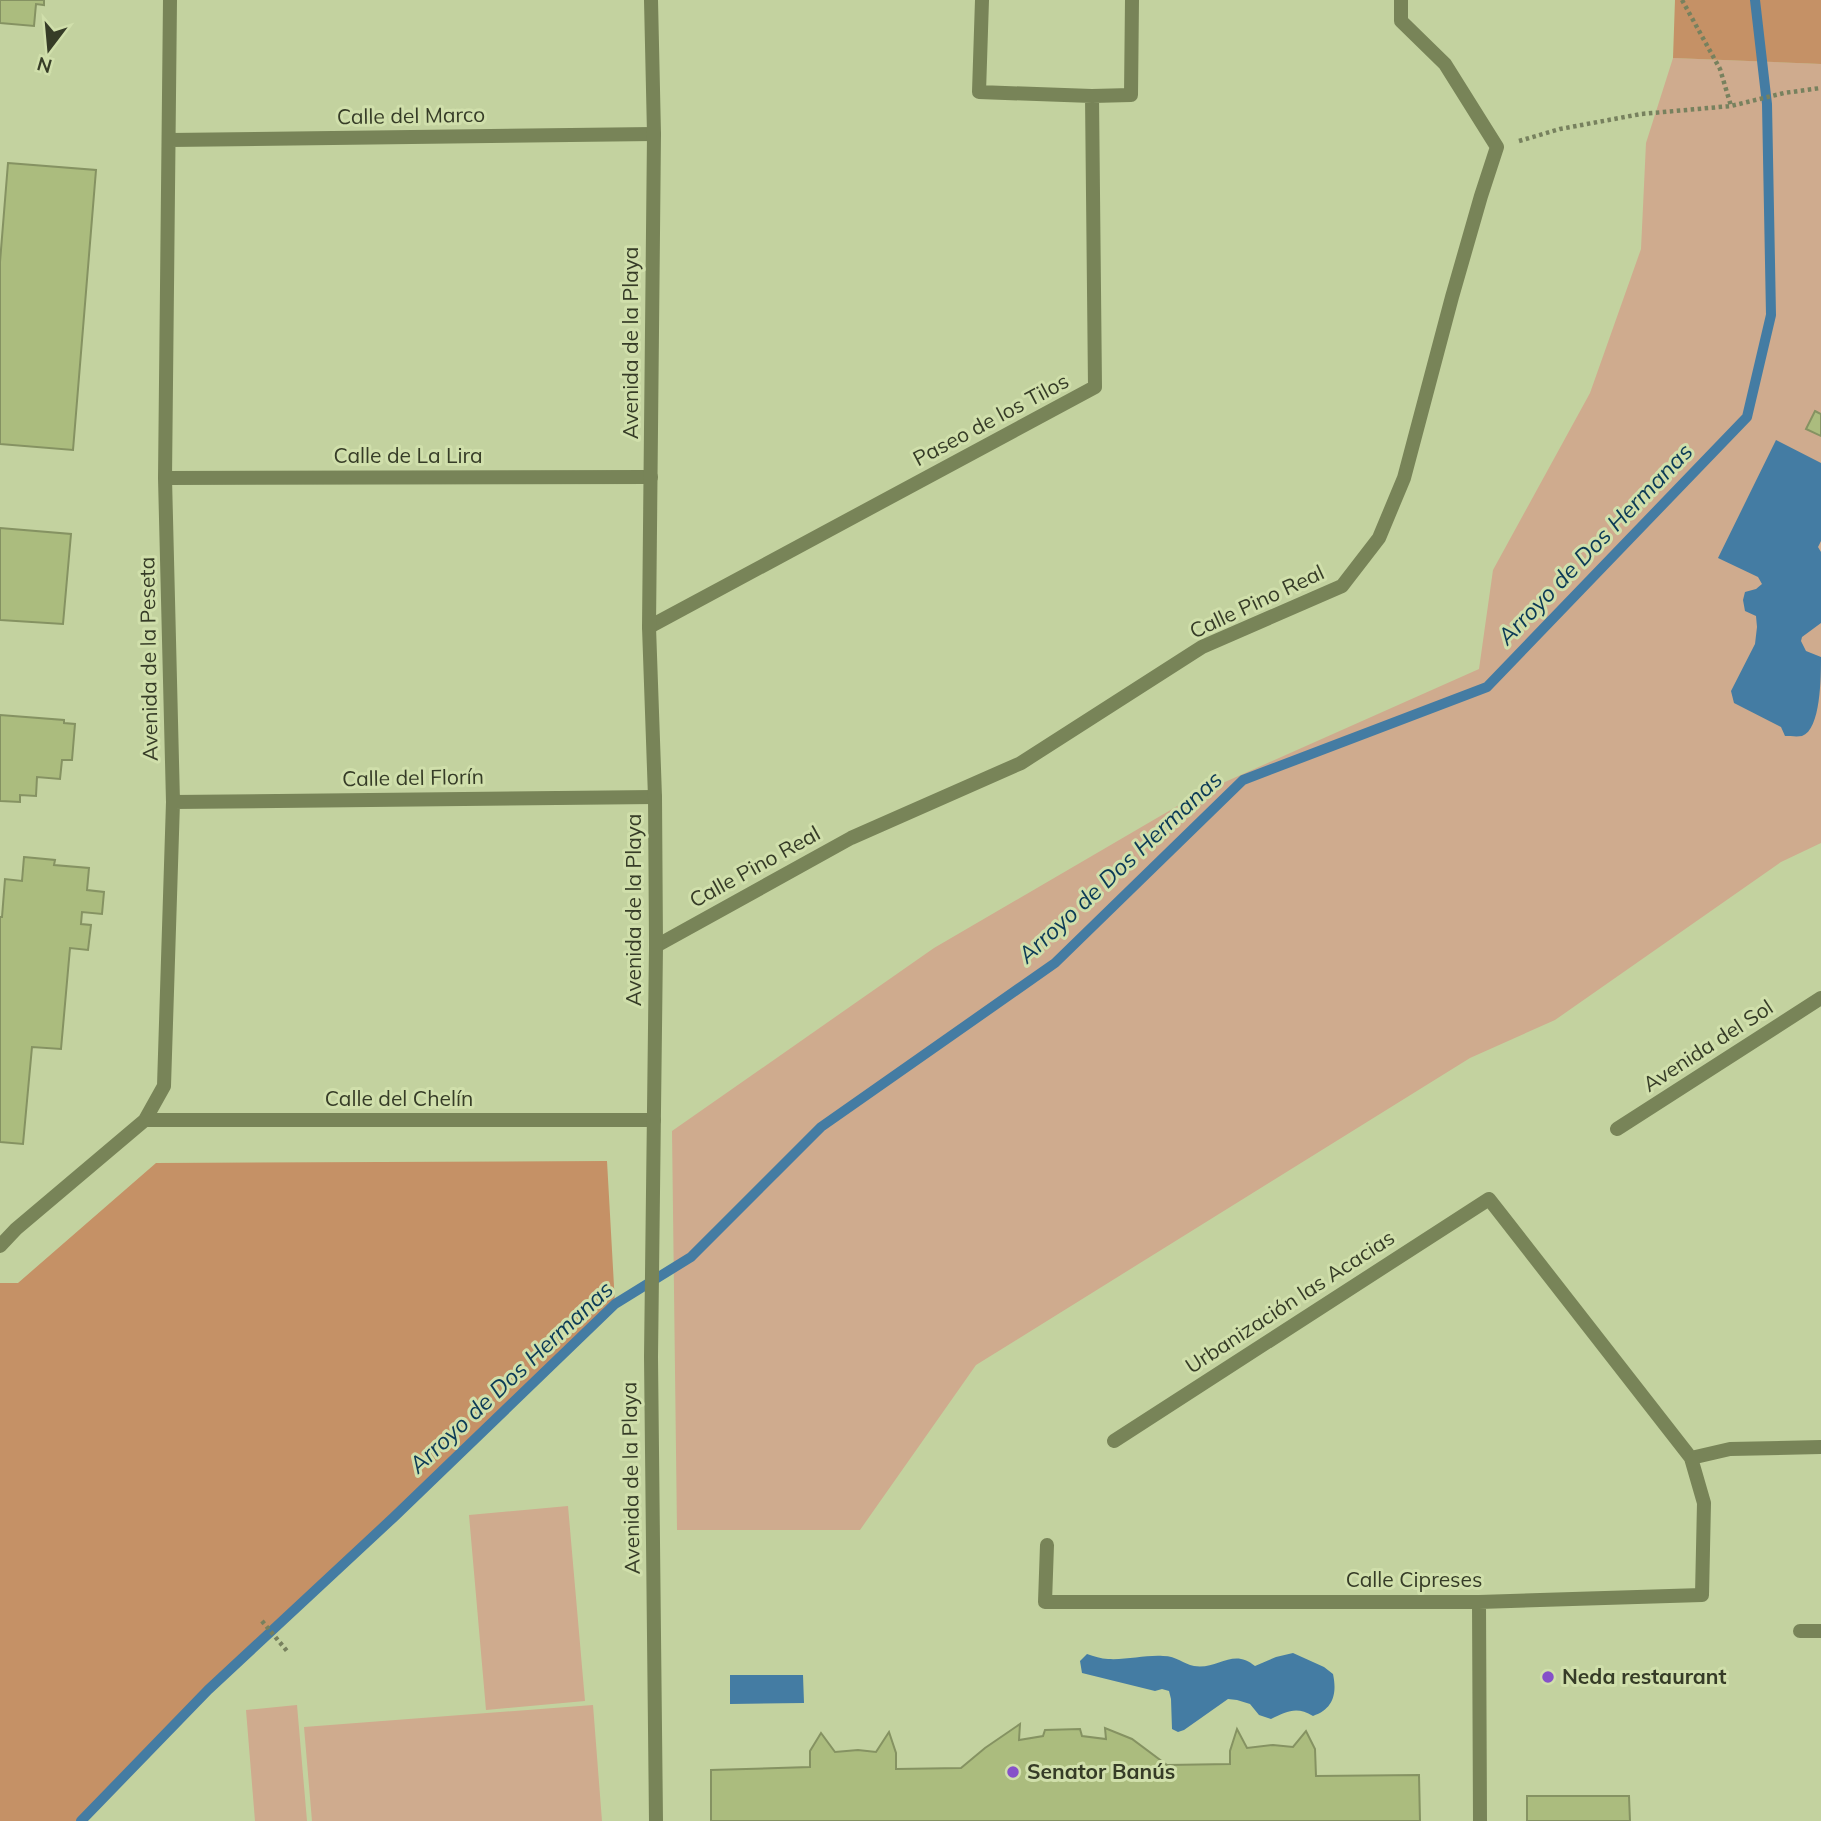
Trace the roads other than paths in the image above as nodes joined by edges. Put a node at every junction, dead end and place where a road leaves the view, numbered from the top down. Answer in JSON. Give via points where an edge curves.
{"nodes":[{"id":1,"x":170,"y":0,"type":"edge"},
{"id":2,"x":651,"y":0,"type":"edge"},
{"id":3,"x":982,"y":0,"type":"edge"},
{"id":4,"x":1132,"y":0,"type":"edge"},
{"id":5,"x":1401,"y":0,"type":"edge"},
{"id":6,"x":1092,"y":96,"type":"junction"},
{"id":7,"x":654,"y":134,"type":"junction"},
{"id":8,"x":170,"y":141,"type":"junction"},
{"id":9,"x":651,"y":477,"type":"junction"},
{"id":10,"x":165,"y":478,"type":"junction"},
{"id":11,"x":649,"y":627,"type":"junction"},
{"id":12,"x":654,"y":797,"type":"junction"},
{"id":13,"x":173,"y":802,"type":"junction"},
{"id":14,"x":656,"y":946,"type":"junction"},
{"id":15,"x":1821,"y":998,"type":"edge"},
{"id":16,"x":145,"y":1120,"type":"junction"},
{"id":17,"x":654,"y":1120,"type":"junction"},
{"id":18,"x":1617,"y":1129,"type":"dead end"},
{"id":19,"x":0,"y":1228,"type":"edge"},
{"id":20,"x":16,"y":1229,"type":"junction"},
{"id":21,"x":0,"y":1246,"type":"edge"},
{"id":22,"x":1114,"y":1441,"type":"dead end"},
{"id":23,"x":1821,"y":1447,"type":"edge"},
{"id":24,"x":1691,"y":1458,"type":"junction"},
{"id":25,"x":1047,"y":1545,"type":"dead end"},
{"id":26,"x":1479,"y":1602,"type":"junction"},
{"id":27,"x":1800,"y":1631,"type":"dead end"},
{"id":28,"x":1821,"y":1632,"type":"edge"},
{"id":29,"x":656,"y":1821,"type":"edge"},
{"id":30,"x":1480,"y":1821,"type":"edge"}],
"edges":[{"from":1,"to":8,"type":"street","name":"Avenida de la Peseta"},
{"from":2,"to":7,"type":"street","name":"Avenida de la Playa"},
{"from":3,"to":6,"type":"street","via":[[979,92]]},
{"from":4,"to":6,"type":"street","via":[[1131,95]]},
{"from":5,"to":14,"type":"street","name":"Calle Pino Real","via":[[1401,21],[1444,64],[1497,147],[1404,478],[1379,538],[1342,586],[1202,647],[1021,763],[851,838]]},
{"from":6,"to":11,"type":"street","name":"Paseo de los Tilos","via":[[1095,387]]},
{"from":7,"to":8,"type":"street","name":"Calle del Marco"},
{"from":7,"to":9,"type":"street","name":"Avenida de la Playa"},
{"from":8,"to":10,"type":"street","name":"Avenida de la Peseta"},
{"from":9,"to":10,"type":"street","name":"Calle de La Lira"},
{"from":9,"to":11,"type":"street","name":"Avenida de la Playa"},
{"from":10,"to":13,"type":"street","name":"Avenida de la Peseta"},
{"from":11,"to":12,"type":"street","name":"Avenida de la Playa"},
{"from":12,"to":13,"type":"street","name":"Calle del Florín"},
{"from":12,"to":14,"type":"street","name":"Avenida de la Playa"},
{"from":13,"to":16,"type":"street","name":"Avenida de la Peseta","via":[[164,1086]]},
{"from":14,"to":17,"type":"street","name":"Avenida de la Playa"},
{"from":15,"to":18,"type":"street","name":"Avenida del Sol"},
{"from":16,"to":17,"type":"street","name":"Calle del Chelín"},
{"from":16,"to":20,"type":"street","name":"Avenida de la Peseta"},
{"from":17,"to":29,"type":"street","name":"Avenida de la Playa","via":[[651,1357]]},
{"from":19,"to":20,"type":"street"},
{"from":20,"to":21,"type":"street","name":"Avenida de la Peseta"},
{"from":22,"to":24,"type":"street","name":"Urbanización las Acacias","via":[[1489,1199]]},
{"from":23,"to":24,"type":"street","via":[[1730,1449]]},
{"from":24,"to":26,"type":"street","name":"Calle Cipreses","via":[[1704,1503],[1702,1595]]},
{"from":25,"to":26,"type":"street","name":"Calle Cipreses","via":[[1045,1602]]},
{"from":26,"to":30,"type":"street"},
{"from":27,"to":28,"type":"street"}]}
